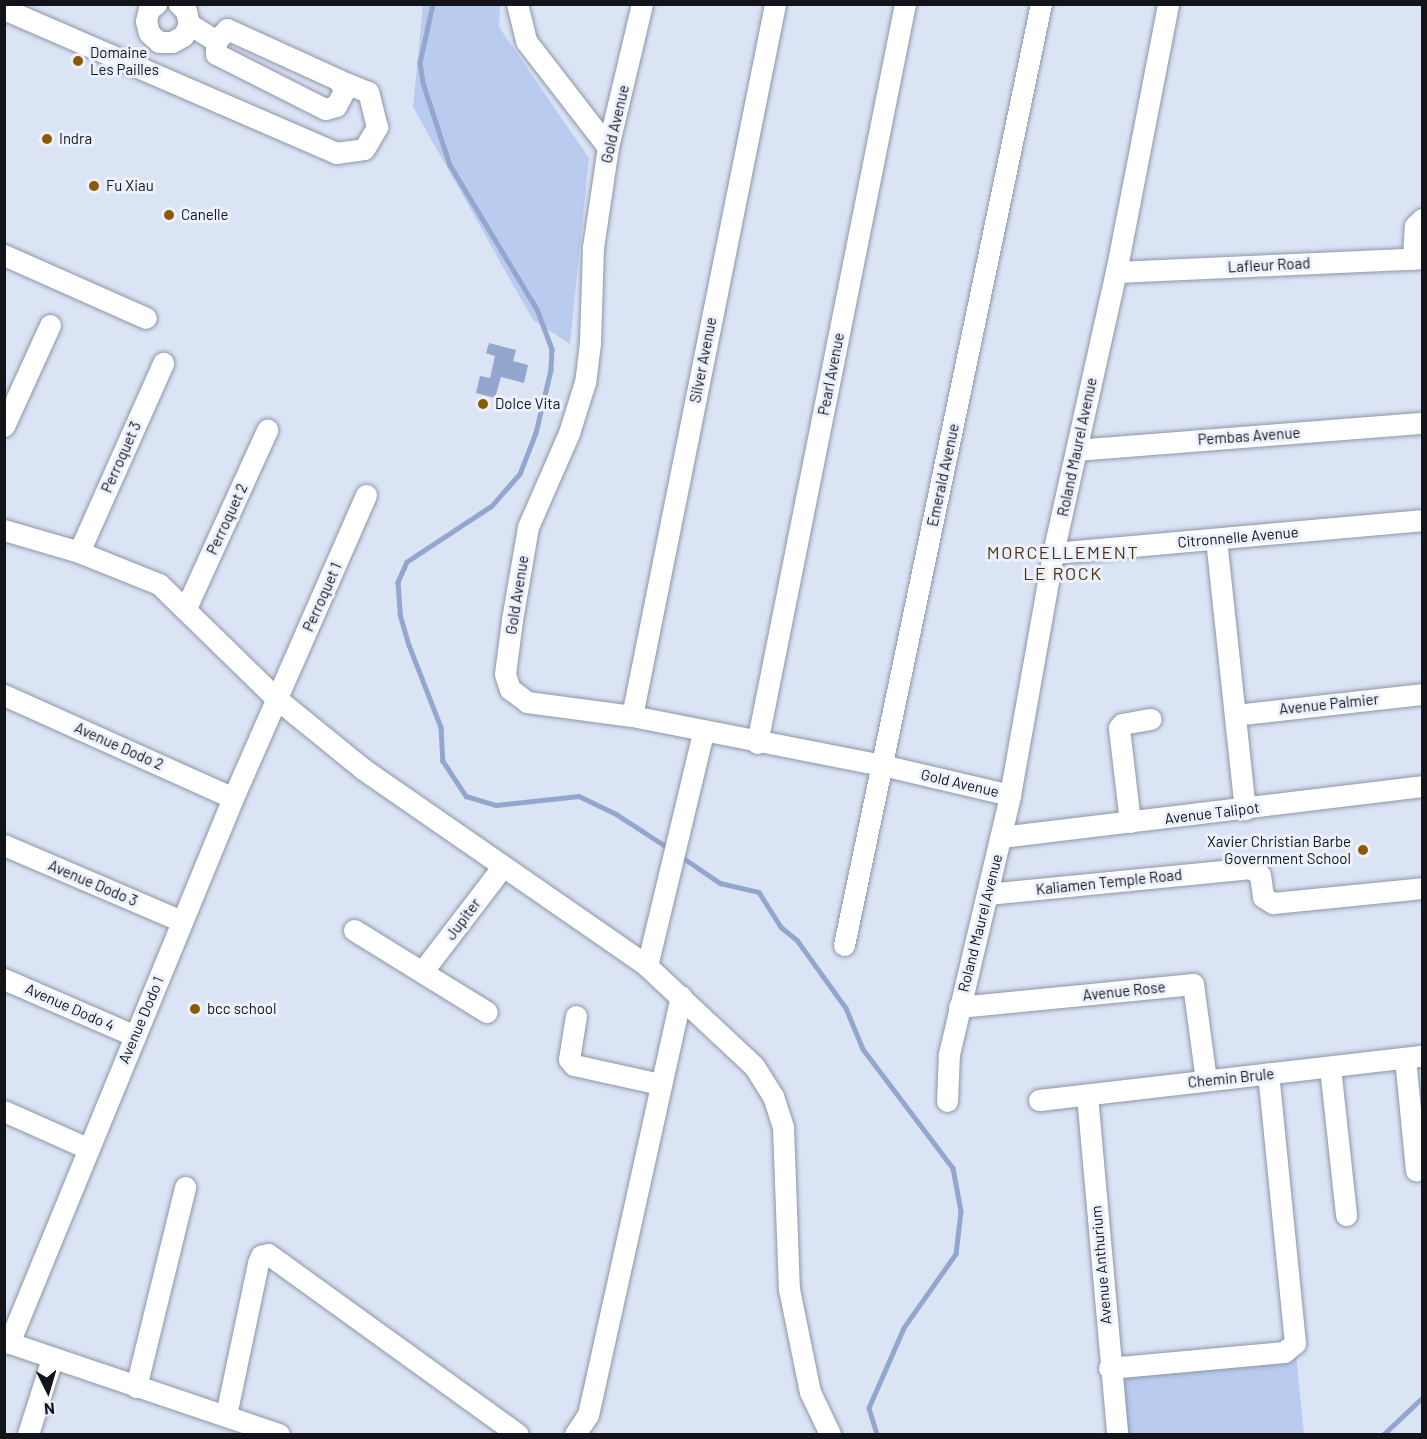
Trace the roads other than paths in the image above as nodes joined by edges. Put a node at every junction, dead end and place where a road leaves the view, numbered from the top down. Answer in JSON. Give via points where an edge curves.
{"nodes":[{"id":1,"x":179,"y":4,"type":"edge"},
{"id":2,"x":517,"y":4,"type":"edge"},
{"id":3,"x":642,"y":4,"type":"edge"},
{"id":4,"x":775,"y":4,"type":"edge"},
{"id":5,"x":905,"y":4,"type":"edge"},
{"id":6,"x":1041,"y":4,"type":"edge"},
{"id":7,"x":148,"y":6,"type":"edge"},
{"id":8,"x":1162,"y":7,"type":"edge"},
{"id":9,"x":4,"y":9,"type":"edge"},
{"id":10,"x":189,"y":24,"type":"junction"},
{"id":11,"x":216,"y":41,"type":"junction"},
{"id":12,"x":159,"y":42,"type":"junction"},
{"id":13,"x":148,"y":71,"type":"junction"},
{"id":14,"x":339,"y":80,"type":"junction"},
{"id":15,"x":608,"y":147,"type":"junction"},
{"id":16,"x":1422,"y":219,"type":"edge"},
{"id":17,"x":4,"y":255,"type":"edge"},
{"id":18,"x":1418,"y":258,"type":"edge"},
{"id":19,"x":1116,"y":272,"type":"junction"},
{"id":20,"x":146,"y":318,"type":"dead end"},
{"id":21,"x":50,"y":325,"type":"dead end"},
{"id":22,"x":163,"y":363,"type":"dead end"},
{"id":23,"x":1422,"y":423,"type":"edge"},
{"id":24,"x":4,"y":426,"type":"edge"},
{"id":25,"x":267,"y":430,"type":"dead end"},
{"id":26,"x":1076,"y":450,"type":"junction"},
{"id":27,"x":366,"y":495,"type":"dead end"},
{"id":28,"x":1422,"y":520,"type":"edge"},
{"id":29,"x":4,"y":530,"type":"edge"},
{"id":30,"x":1216,"y":539,"type":"junction"},
{"id":31,"x":79,"y":552,"type":"junction"},
{"id":32,"x":1053,"y":553,"type":"junction"},
{"id":33,"x":186,"y":608,"type":"junction"},
{"id":34,"x":1422,"y":694,"type":"edge"},
{"id":35,"x":4,"y":695,"type":"edge"},
{"id":36,"x":277,"y":699,"type":"junction"},
{"id":37,"x":1235,"y":715,"type":"junction"},
{"id":38,"x":632,"y":716,"type":"junction"},
{"id":39,"x":1151,"y":719,"type":"dead end"},
{"id":40,"x":703,"y":732,"type":"junction"},
{"id":41,"x":757,"y":743,"type":"junction"},
{"id":42,"x":882,"y":765,"type":"junction"},
{"id":43,"x":1422,"y":786,"type":"edge"},
{"id":44,"x":1010,"y":795,"type":"junction"},
{"id":45,"x":233,"y":798,"type":"junction"},
{"id":46,"x":1245,"y":809,"type":"junction"},
{"id":47,"x":1130,"y":822,"type":"junction"},
{"id":48,"x":1001,"y":837,"type":"junction"},
{"id":49,"x":4,"y":845,"type":"edge"},
{"id":50,"x":503,"y":866,"type":"junction"},
{"id":51,"x":1422,"y":888,"type":"edge"},
{"id":52,"x":987,"y":894,"type":"junction"},
{"id":53,"x":181,"y":921,"type":"junction"},
{"id":54,"x":354,"y":930,"type":"dead end"},
{"id":55,"x":844,"y":945,"type":"dead end"},
{"id":56,"x":647,"y":966,"type":"junction"},
{"id":57,"x":422,"y":972,"type":"junction"},
{"id":58,"x":4,"y":979,"type":"edge"},
{"id":59,"x":681,"y":996,"type":"junction"},
{"id":60,"x":959,"y":1007,"type":"junction"},
{"id":61,"x":487,"y":1012,"type":"dead end"},
{"id":62,"x":576,"y":1016,"type":"dead end"},
{"id":63,"x":135,"y":1036,"type":"junction"},
{"id":64,"x":1414,"y":1057,"type":"edge"},
{"id":65,"x":1330,"y":1067,"type":"junction"},
{"id":66,"x":1268,"y":1073,"type":"junction"},
{"id":67,"x":1206,"y":1080,"type":"junction"},
{"id":68,"x":660,"y":1084,"type":"junction"},
{"id":69,"x":1086,"y":1095,"type":"junction"},
{"id":70,"x":1039,"y":1100,"type":"dead end"},
{"id":71,"x":947,"y":1101,"type":"dead end"},
{"id":72,"x":4,"y":1111,"type":"edge"},
{"id":73,"x":87,"y":1148,"type":"junction"},
{"id":74,"x":1416,"y":1170,"type":"dead end"},
{"id":75,"x":185,"y":1187,"type":"dead end"},
{"id":76,"x":1346,"y":1215,"type":"dead end"},
{"id":77,"x":7,"y":1342,"type":"edge"},
{"id":78,"x":52,"y":1359,"type":"junction"},
{"id":79,"x":1109,"y":1368,"type":"junction"},
{"id":80,"x":136,"y":1387,"type":"junction"},
{"id":81,"x":226,"y":1415,"type":"junction"},
{"id":82,"x":28,"y":1434,"type":"edge"},
{"id":83,"x":279,"y":1434,"type":"edge"},
{"id":84,"x":518,"y":1434,"type":"edge"},
{"id":85,"x":575,"y":1434,"type":"edge"},
{"id":86,"x":830,"y":1434,"type":"edge"},
{"id":87,"x":1117,"y":1434,"type":"edge"}],
"edges":[{"from":1,"to":10,"type":"street","via":[[186,11]]},
{"from":2,"to":15,"type":"street","via":[[526,41]]},
{"from":3,"to":15,"type":"street","name":"Gold Avenue"},
{"from":4,"to":38,"type":"street","name":"Silver Avenue"},
{"from":5,"to":41,"type":"street","name":"Pearl Avenue"},
{"from":6,"to":42,"type":"street","name":"Emerald Avenue"},
{"from":7,"to":12,"type":"street","via":[[149,33]]},
{"from":8,"to":19,"type":"street","name":"Roland Maurel Avenue"},
{"from":9,"to":13,"type":"street"},
{"from":10,"to":11,"type":"street"},
{"from":10,"to":12,"type":"street","via":[[183,36],[172,42]]},
{"from":11,"to":14,"type":"street","via":[[227,29]]},
{"from":11,"to":14,"type":"street","via":[[216,54],[325,109],[336,106],[344,91]]},
{"from":12,"to":13,"type":"street"},
{"from":13,"to":14,"type":"street","via":[[336,153],[364,149],[377,127],[368,92]]},
{"from":15,"to":38,"type":"street","name":"Gold Avenue","via":[[593,247],[585,382],[569,433],[528,527],[506,674],[510,689],[526,702]]},
{"from":16,"to":18,"type":"street","via":[[1415,226]]},
{"from":17,"to":20,"type":"street"},
{"from":18,"to":19,"type":"street","name":"Lafleur Road"},
{"from":19,"to":26,"type":"street","name":"Roland Maurel Avenue"},
{"from":21,"to":24,"type":"street"},
{"from":22,"to":31,"type":"street","name":"Perroquet 3"},
{"from":23,"to":26,"type":"street","name":"Pembas Avenue"},
{"from":25,"to":33,"type":"street","name":"Perroquet 2"},
{"from":26,"to":32,"type":"street","name":"Roland Maurel Avenue"},
{"from":27,"to":36,"type":"street","name":"Perroquet 1"},
{"from":28,"to":30,"type":"street","name":"Citronnelle Avenue"},
{"from":29,"to":31,"type":"street"},
{"from":30,"to":32,"type":"street","name":"Citronnelle Avenue"},
{"from":30,"to":37,"type":"street"},
{"from":31,"to":33,"type":"street","via":[[159,584]]},
{"from":32,"to":44,"type":"street","name":"Roland Maurel Avenue"},
{"from":33,"to":36,"type":"street"},
{"from":34,"to":37,"type":"street","name":"Avenue Palmier"},
{"from":35,"to":45,"type":"street","name":"Avenue Dodo 2"},
{"from":36,"to":45,"type":"street","name":"Avenue Dodo 1"},
{"from":36,"to":50,"type":"street","via":[[363,769]]},
{"from":37,"to":46,"type":"street"},
{"from":38,"to":40,"type":"street","name":"Gold Avenue"},
{"from":39,"to":47,"type":"street","via":[[1122,724],[1119,728]]},
{"from":40,"to":41,"type":"street","name":"Gold Avenue"},
{"from":40,"to":56,"type":"street"},
{"from":41,"to":42,"type":"street","name":"Gold Avenue"},
{"from":42,"to":44,"type":"street","name":"Gold Avenue"},
{"from":42,"to":55,"type":"street","name":"Emerald Avenue"},
{"from":43,"to":46,"type":"street","name":"Avenue Talipot"},
{"from":44,"to":48,"type":"street","name":"Roland Maurel Avenue"},
{"from":45,"to":53,"type":"street","name":"Avenue Dodo 1"},
{"from":46,"to":47,"type":"street","name":"Avenue Talipot"},
{"from":47,"to":48,"type":"street","name":"Avenue Talipot"},
{"from":48,"to":52,"type":"street","name":"Roland Maurel Avenue"},
{"from":49,"to":53,"type":"street","name":"Avenue Dodo 3"},
{"from":50,"to":56,"type":"street"},
{"from":50,"to":57,"type":"street","name":"Jupiter"},
{"from":51,"to":52,"type":"street","name":"Kaliamen Temple Road","via":[[1273,903],[1263,897],[1260,875],[1251,868]]},
{"from":52,"to":60,"type":"street","name":"Roland Maurel Avenue"},
{"from":53,"to":63,"type":"street","name":"Avenue Dodo 1"},
{"from":54,"to":57,"type":"street"},
{"from":56,"to":59,"type":"street"},
{"from":57,"to":61,"type":"street"},
{"from":58,"to":63,"type":"street","name":"Avenue Dodo 4"},
{"from":59,"to":68,"type":"street"},
{"from":59,"to":86,"type":"street","via":[[754,1066],[773,1096],[783,1127],[789,1289],[810,1392]]},
{"from":60,"to":67,"type":"street","name":"Avenue Rose","via":[[1193,984]]},
{"from":60,"to":71,"type":"street","name":"Roland Maurel Avenue","via":[[947,1073]]},
{"from":62,"to":68,"type":"street","via":[[569,1059],[574,1065]]},
{"from":63,"to":73,"type":"street","name":"Avenue Dodo 1"},
{"from":64,"to":65,"type":"street","name":"Chemin Brule"},
{"from":64,"to":74,"type":"street"},
{"from":65,"to":66,"type":"street","name":"Chemin Brule"},
{"from":65,"to":76,"type":"street"},
{"from":66,"to":67,"type":"street","name":"Chemin Brule"},
{"from":66,"to":79,"type":"street","via":[[1295,1343],[1284,1353]]},
{"from":67,"to":69,"type":"street","name":"Chemin Brule"},
{"from":68,"to":85,"type":"street","via":[[588,1415]]},
{"from":69,"to":70,"type":"street","name":"Chemin Brule"},
{"from":69,"to":79,"type":"street","name":"Avenue Anthurium"},
{"from":72,"to":73,"type":"street"},
{"from":73,"to":77,"type":"street","name":"Avenue Dodo 1"},
{"from":75,"to":80,"type":"street"},
{"from":77,"to":78,"type":"street"},
{"from":78,"to":80,"type":"street"},
{"from":78,"to":82,"type":"street"},
{"from":79,"to":87,"type":"street","name":"Avenue Anthurium"},
{"from":80,"to":81,"type":"street"},
{"from":81,"to":83,"type":"street"},
{"from":81,"to":84,"type":"street","via":[[258,1263],[261,1256],[268,1254]]}]}
